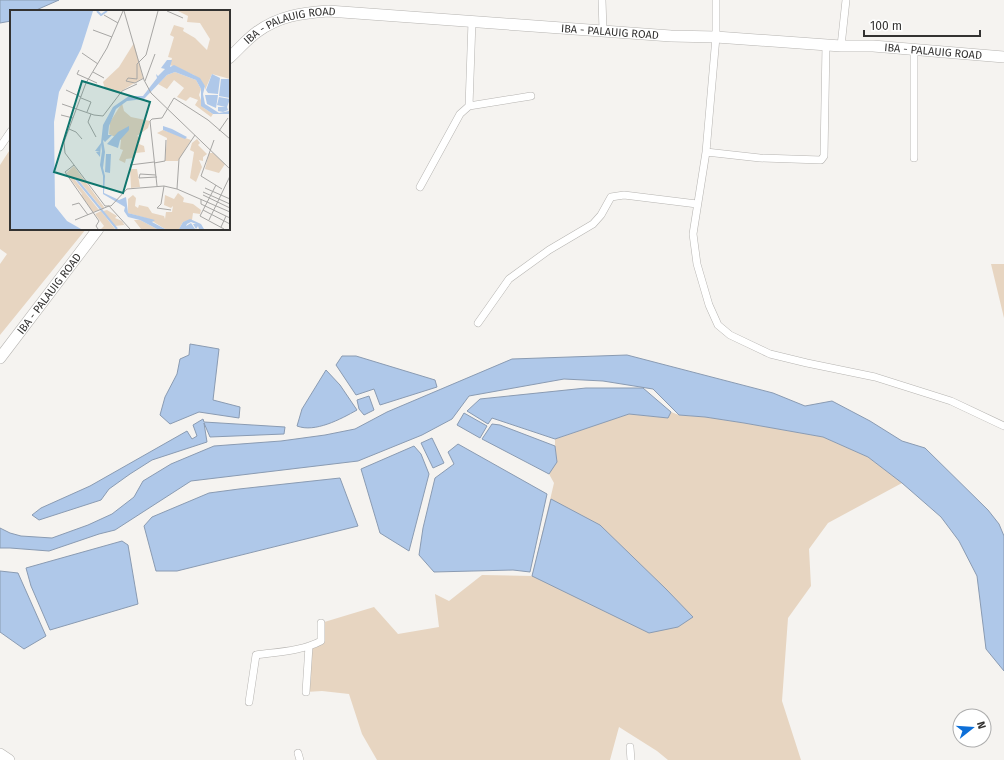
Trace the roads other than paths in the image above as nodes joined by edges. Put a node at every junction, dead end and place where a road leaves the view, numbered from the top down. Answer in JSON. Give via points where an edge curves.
{"nodes":[{"id":1,"x":602,"y":0,"type":"edge"},
{"id":2,"x":716,"y":0,"type":"edge"},
{"id":3,"x":846,"y":0,"type":"edge"},
{"id":4,"x":472,"y":21,"type":"junction"},
{"id":5,"x":603,"y":30,"type":"junction"},
{"id":6,"x":716,"y":38,"type":"junction"},
{"id":7,"x":826,"y":45,"type":"junction"},
{"id":8,"x":841,"y":46,"type":"junction"},
{"id":9,"x":914,"y":50,"type":"junction"},
{"id":10,"x":230,"y":57,"type":"edge"},
{"id":11,"x":1004,"y":57,"type":"edge"},
{"id":12,"x":531,"y":96,"type":"dead end"},
{"id":13,"x":469,"y":106,"type":"junction"},
{"id":14,"x":10,"y":132,"type":"edge"},
{"id":15,"x":0,"y":147,"type":"edge"},
{"id":16,"x":706,"y":152,"type":"junction"},
{"id":17,"x":914,"y":158,"type":"dead end"},
{"id":18,"x":420,"y":187,"type":"dead end"},
{"id":19,"x":697,"y":204,"type":"junction"},
{"id":20,"x":97,"y":230,"type":"edge"},
{"id":21,"x":478,"y":323,"type":"dead end"},
{"id":22,"x":0,"y":358,"type":"edge"},
{"id":23,"x":1004,"y":426,"type":"edge"},
{"id":24,"x":321,"y":623,"type":"dead end"},
{"id":25,"x":309,"y":646,"type":"junction"},
{"id":26,"x":306,"y":692,"type":"dead end"},
{"id":27,"x":249,"y":702,"type":"dead end"},
{"id":28,"x":630,"y":747,"type":"dead end"},
{"id":29,"x":0,"y":754,"type":"edge"},
{"id":30,"x":9,"y":760,"type":"edge"},
{"id":31,"x":631,"y":760,"type":"edge"}],
"edges":[{"from":1,"to":5,"type":"street"},
{"from":2,"to":6,"type":"street"},
{"from":3,"to":8,"type":"street"},
{"from":4,"to":5,"type":"main road","name":"IBA - PALAUIG ROAD"},
{"from":4,"to":10,"type":"main road","name":"IBA - PALAUIG ROAD","via":[[328,11],[300,13],[274,22],[256,33]]},
{"from":4,"to":13,"type":"street"},
{"from":5,"to":6,"type":"main road","name":"IBA - PALAUIG ROAD"},
{"from":6,"to":7,"type":"main road","name":"IBA - PALAUIG ROAD"},
{"from":6,"to":16,"type":"street"},
{"from":7,"to":8,"type":"main road","name":"IBA - PALAUIG ROAD"},
{"from":7,"to":16,"type":"street","via":[[824,156],[821,160],[760,158]]},
{"from":8,"to":9,"type":"main road","name":"IBA - PALAUIG ROAD"},
{"from":9,"to":11,"type":"main road","name":"IBA - PALAUIG ROAD"},
{"from":9,"to":17,"type":"street"},
{"from":12,"to":13,"type":"street"},
{"from":13,"to":18,"type":"street","via":[[460,114]]},
{"from":14,"to":15,"type":"street"},
{"from":16,"to":19,"type":"street"},
{"from":19,"to":21,"type":"street","via":[[624,195],[611,197],[601,216],[592,224],[549,250],[509,279]]},
{"from":19,"to":23,"type":"street","via":[[693,234],[697,264],[718,325],[730,335],[770,354],[875,377],[950,401]]},
{"from":20,"to":22,"type":"main road","name":"IBA - PALAUIG ROAD"},
{"from":24,"to":25,"type":"street","via":[[321,641]]},
{"from":25,"to":26,"type":"street"},
{"from":25,"to":27,"type":"street","via":[[256,655]]},
{"from":28,"to":31,"type":"street"},
{"from":29,"to":30,"type":"main road"}]}
